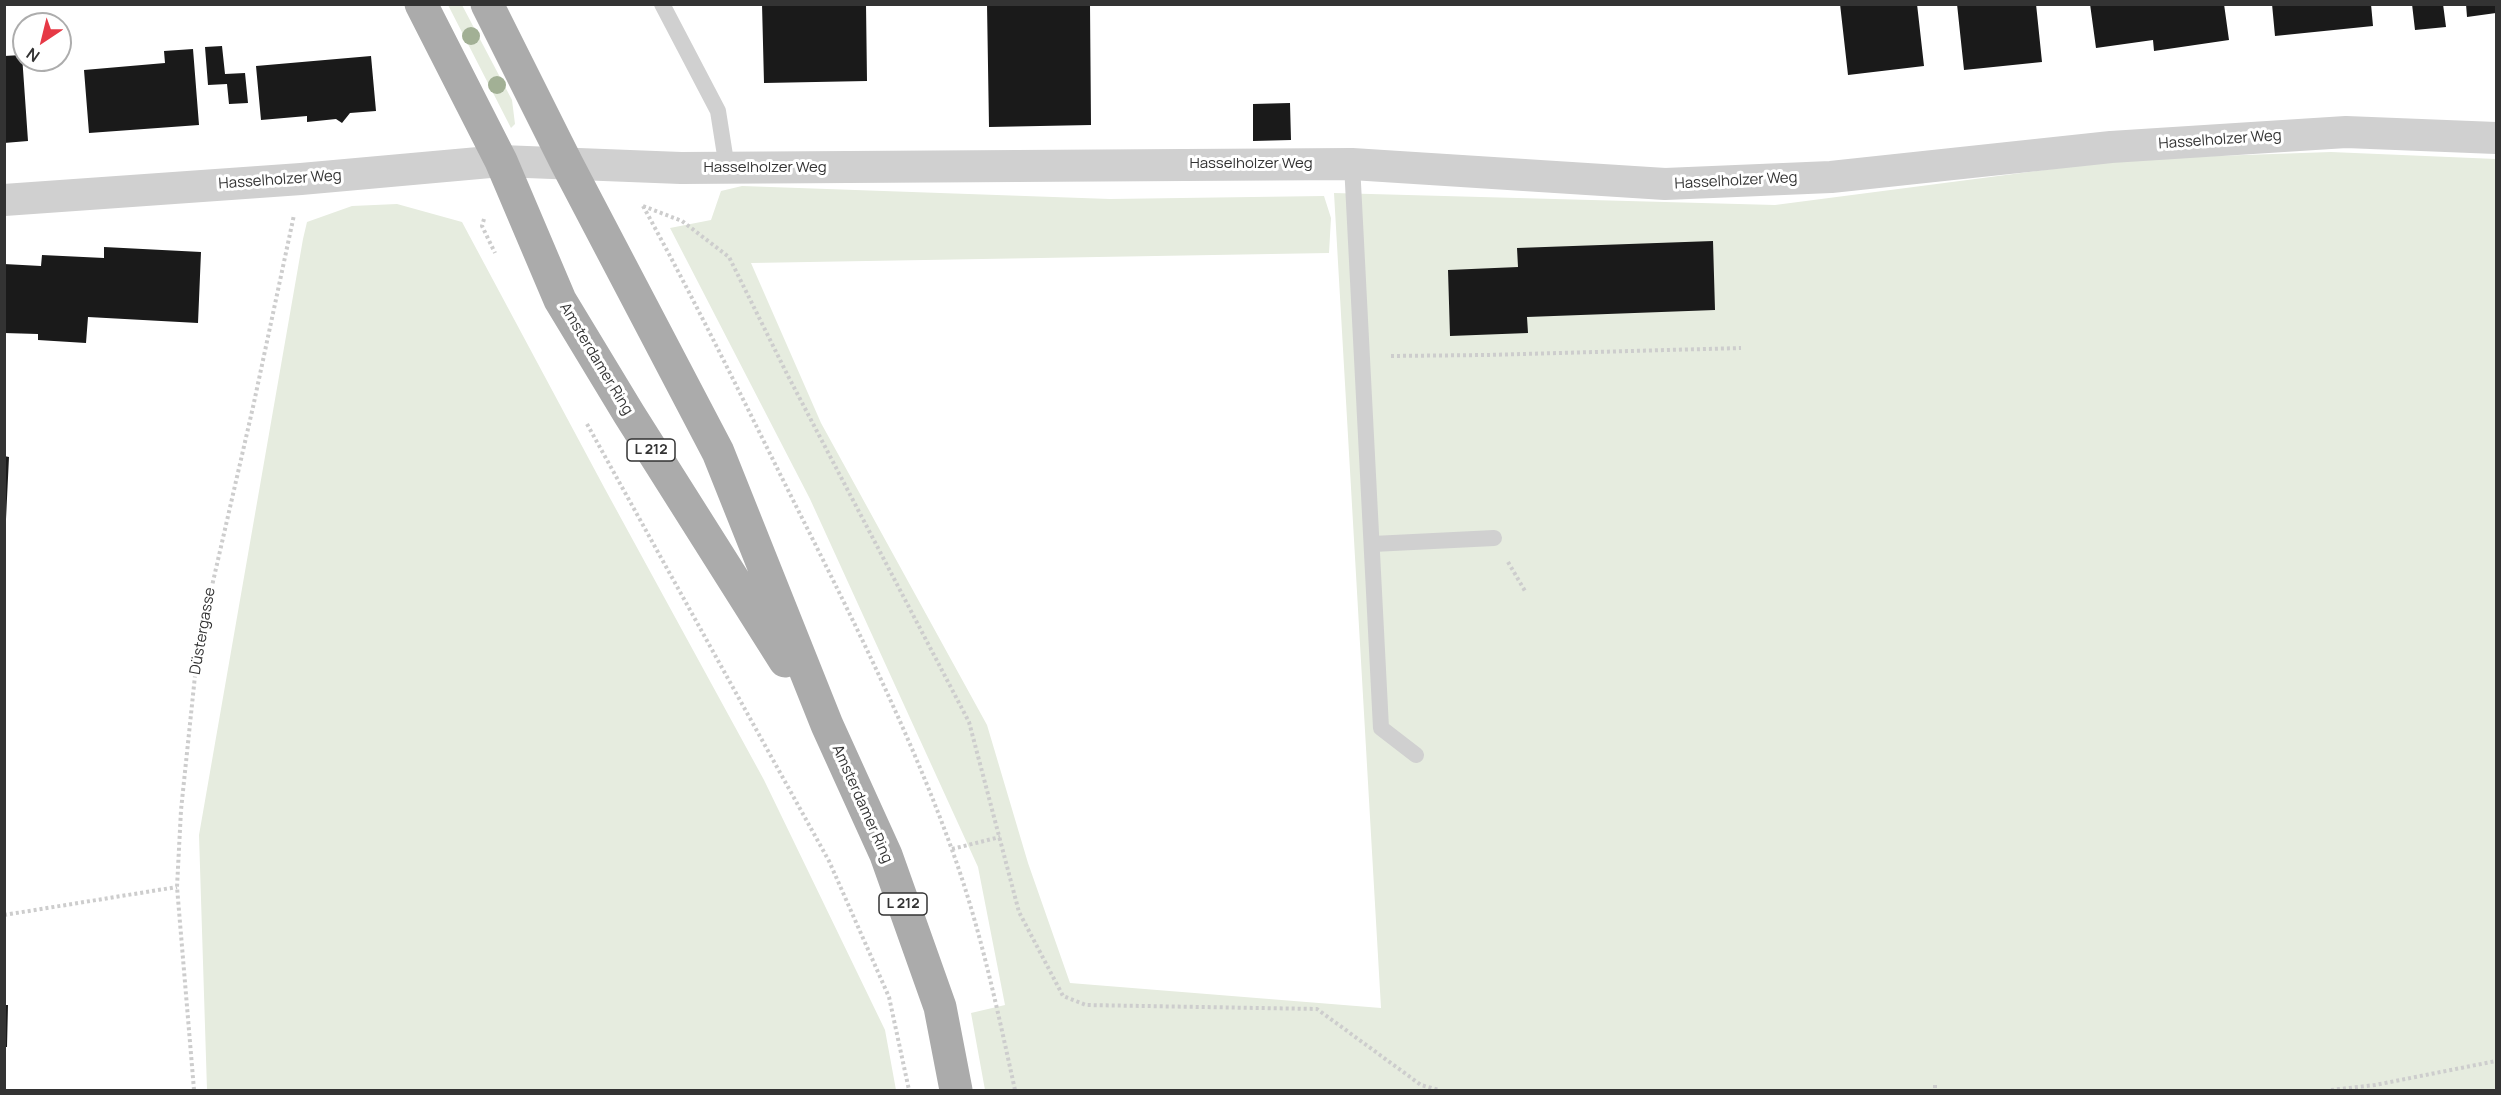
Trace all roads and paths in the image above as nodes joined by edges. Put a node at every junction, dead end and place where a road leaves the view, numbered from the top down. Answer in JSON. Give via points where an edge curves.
{"nodes":[{"id":1,"x":421,"y":4,"type":"edge"},
{"id":2,"x":487,"y":4,"type":"edge"},
{"id":3,"x":662,"y":4,"type":"edge"},
{"id":4,"x":2496,"y":138,"type":"edge"},
{"id":5,"x":501,"y":161,"type":"junction"},
{"id":6,"x":567,"y":164,"type":"junction"},
{"id":7,"x":1352,"y":164,"type":"junction"},
{"id":8,"x":727,"y":168,"type":"junction"},
{"id":9,"x":301,"y":179,"type":"junction"},
{"id":10,"x":4,"y":200,"type":"edge"},
{"id":11,"x":497,"y":257,"type":"dead end"},
{"id":12,"x":1741,"y":348,"type":"dead end"},
{"id":13,"x":1390,"y":356,"type":"dead end"},
{"id":14,"x":585,"y":421,"type":"dead end"},
{"id":15,"x":1494,"y":538,"type":"dead end"},
{"id":16,"x":1373,"y":544,"type":"junction"},
{"id":17,"x":826,"y":726,"type":"junction"},
{"id":18,"x":1416,"y":755,"type":"dead end"},
{"id":19,"x":1000,"y":837,"type":"junction"},
{"id":20,"x":952,"y":849,"type":"junction"},
{"id":21,"x":177,"y":888,"type":"junction"},
{"id":22,"x":4,"y":915,"type":"edge"},
{"id":23,"x":2496,"y":1061,"type":"edge"},
{"id":24,"x":194,"y":1090,"type":"edge"},
{"id":25,"x":909,"y":1090,"type":"edge"},
{"id":26,"x":956,"y":1090,"type":"edge"},
{"id":27,"x":1015,"y":1090,"type":"edge"},
{"id":28,"x":1439,"y":1090,"type":"edge"},
{"id":29,"x":2331,"y":1090,"type":"edge"}],
"edges":[{"from":1,"to":5,"type":"main road","name":"Amsterdamer Ring","number":"L 212"},
{"from":2,"to":6,"type":"main road","name":"Amsterdamer Ring","number":"L 212"},
{"from":3,"to":8,"type":"lane","via":[[718,111]]},
{"from":4,"to":7,"type":"street","name":"Hasselholzer Weg","via":[[2346,132],[2111,147],[1831,177],[1665,184]]},
{"from":5,"to":6,"type":"street","name":"Hasselholzer Weg"},
{"from":5,"to":9,"type":"street","name":"Hasselholzer Weg"},
{"from":5,"to":11,"type":"path","via":[[482,226]]},
{"from":5,"to":17,"type":"main road","name":"Amsterdamer Ring","number":"L 212","via":[[560,300]]},
{"from":6,"to":8,"type":"street","name":"Hasselholzer Weg"},
{"from":6,"to":17,"type":"main road","name":"Amsterdamer Ring","number":"L 212","via":[[718,452]]},
{"from":7,"to":8,"type":"street","name":"Hasselholzer Weg"},
{"from":7,"to":16,"type":"lane"},
{"from":9,"to":10,"type":"street","name":"Hasselholzer Weg"},
{"from":9,"to":21,"type":"path","name":"Düstergasse","via":[[198,647]]},
{"from":12,"to":13,"type":"path"},
{"from":14,"to":25,"type":"path","via":[[829,861],[889,997]]},
{"from":15,"to":16,"type":"lane"},
{"from":16,"to":18,"type":"lane","via":[[1381,728]]},
{"from":17,"to":26,"type":"main road","name":"Amsterdamer Ring","number":"L 212","via":[[886,855],[940,1006]]},
{"from":19,"to":20,"type":"path"},
{"from":19,"to":20,"type":"path","via":[[969,722],[729,258],[682,221],[642,206],[819,551],[915,755]]},
{"from":19,"to":28,"type":"path","via":[[1019,912],[1063,996],[1086,1005],[1317,1009],[1421,1085]]},
{"from":20,"to":27,"type":"path","via":[[991,975]]},
{"from":21,"to":22,"type":"path"},
{"from":21,"to":24,"type":"path","name":"Düstergasse"},
{"from":23,"to":29,"type":"path"}]}
